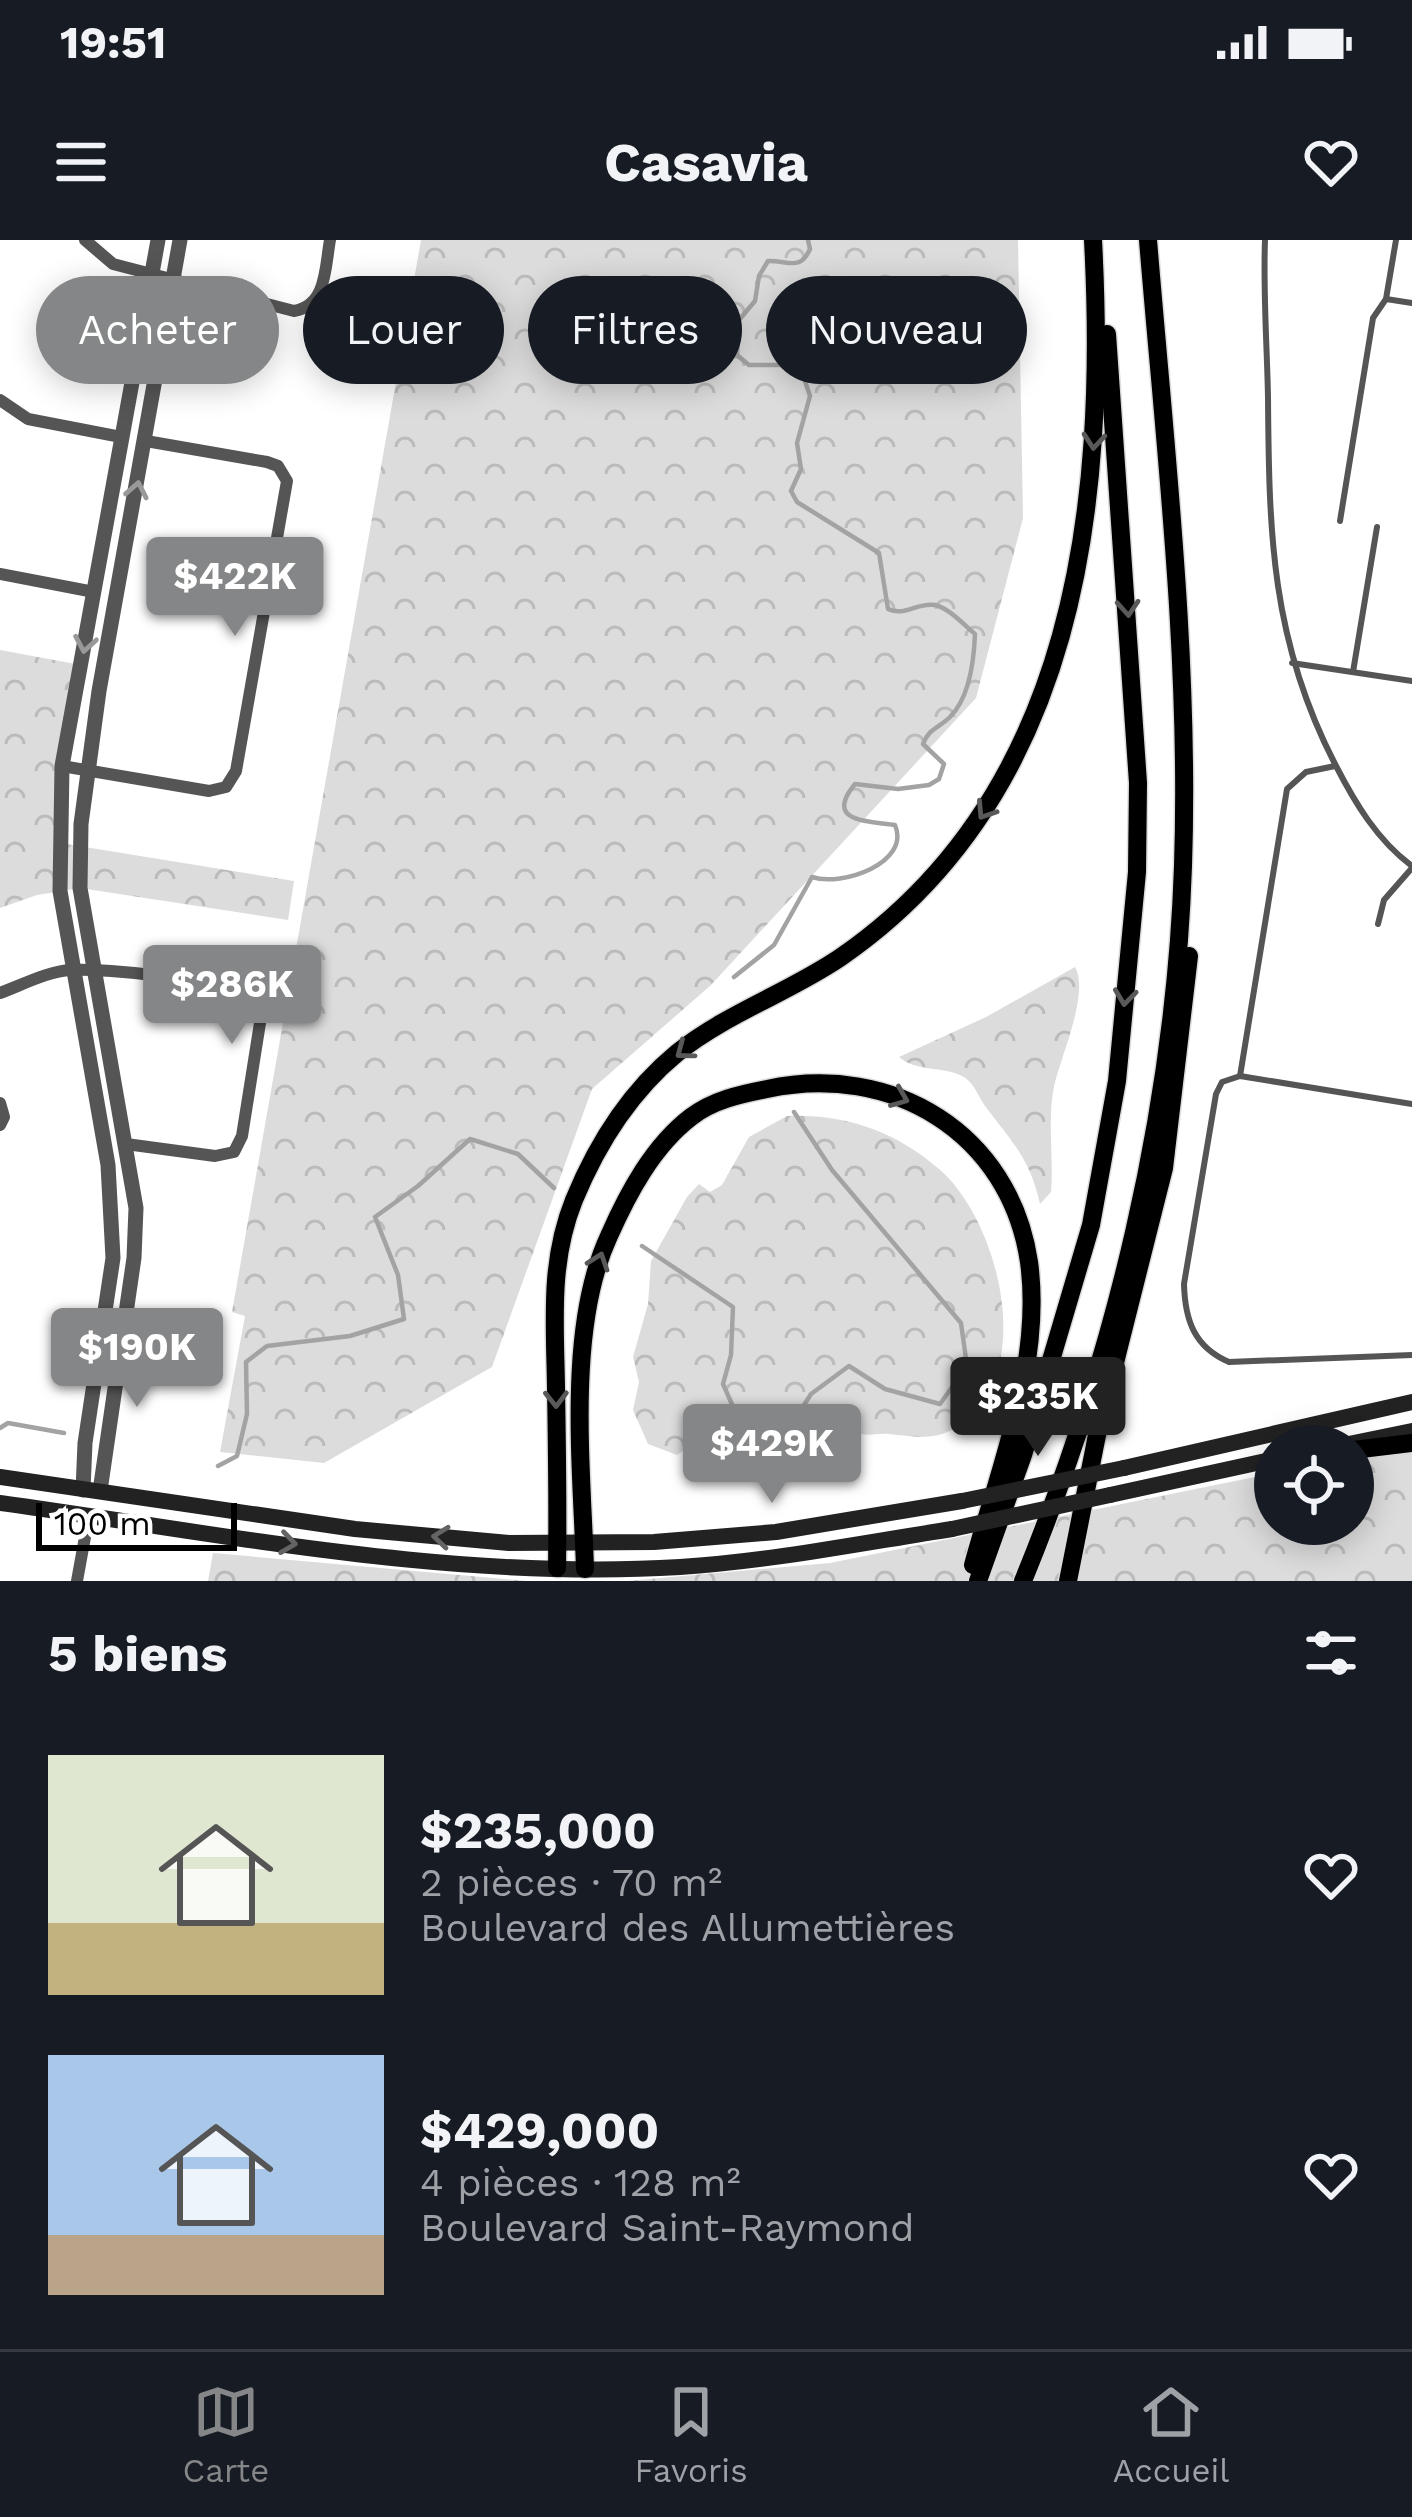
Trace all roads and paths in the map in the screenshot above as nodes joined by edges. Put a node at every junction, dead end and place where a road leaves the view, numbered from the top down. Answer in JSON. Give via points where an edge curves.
{"nodes":[{"id":1,"x":85,"y":240,"type":"edge"},
{"id":2,"x":158,"y":240,"type":"edge"},
{"id":3,"x":180,"y":240,"type":"edge"},
{"id":4,"x":330,"y":240,"type":"edge"},
{"id":5,"x":1096,"y":240,"type":"edge"},
{"id":6,"x":1148,"y":240,"type":"edge"},
{"id":7,"x":1265,"y":240,"type":"edge"},
{"id":8,"x":1396,"y":240,"type":"edge"},
{"id":9,"x":153,"y":272,"type":"junction"},
{"id":10,"x":166,"y":276,"type":"edge"},
{"id":11,"x":172,"y":276,"type":"edge"},
{"id":12,"x":1386,"y":299,"type":"junction"},
{"id":13,"x":1412,"y":304,"type":"edge"},
{"id":14,"x":279,"y":307,"type":"edge"},
{"id":15,"x":155,"y":384,"type":"edge"},
{"id":16,"x":0,"y":400,"type":"edge"},
{"id":17,"x":121,"y":437,"type":"junction"},
{"id":18,"x":146,"y":441,"type":"junction"},
{"id":19,"x":1340,"y":521,"type":"dead end"},
{"id":20,"x":1377,"y":527,"type":"dead end"},
{"id":21,"x":0,"y":574,"type":"edge"},
{"id":22,"x":94,"y":592,"type":"junction"},
{"id":23,"x":116,"y":596,"type":"junction"},
{"id":24,"x":1181,"y":628,"type":"junction"},
{"id":25,"x":1292,"y":663,"type":"junction"},
{"id":26,"x":1353,"y":672,"type":"junction"},
{"id":27,"x":1412,"y":680,"type":"edge"},
{"id":28,"x":62,"y":766,"type":"junction"},
{"id":29,"x":1336,"y":766,"type":"junction"},
{"id":30,"x":87,"y":771,"type":"junction"},
{"id":31,"x":1412,"y":867,"type":"edge"},
{"id":32,"x":1378,"y":924,"type":"dead end"},
{"id":33,"x":71,"y":970,"type":"junction"},
{"id":34,"x":94,"y":970,"type":"junction"},
{"id":35,"x":0,"y":993,"type":"edge"},
{"id":36,"x":1240,"y":1076,"type":"junction"},
{"id":37,"x":0,"y":1103,"type":"edge"},
{"id":38,"x":1412,"y":1104,"type":"edge"},
{"id":39,"x":0,"y":1124,"type":"edge"},
{"id":40,"x":126,"y":1144,"type":"junction"},
{"id":41,"x":1412,"y":1355,"type":"edge"},
{"id":42,"x":1412,"y":1399,"type":"edge"},
{"id":43,"x":1412,"y":1431,"type":"edge"},
{"id":44,"x":1374,"y":1439,"type":"edge"},
{"id":45,"x":1412,"y":1443,"type":"edge"},
{"id":46,"x":1374,"y":1448,"type":"edge"},
{"id":47,"x":1254,"y":1464,"type":"edge"},
{"id":48,"x":0,"y":1477,"type":"edge"},
{"id":49,"x":92,"y":1490,"type":"junction"},
{"id":50,"x":0,"y":1503,"type":"edge"},
{"id":51,"x":88,"y":1515,"type":"junction"},
{"id":52,"x":558,"y":1543,"type":"junction"},
{"id":53,"x":584,"y":1544,"type":"junction"},
{"id":54,"x":557,"y":1568,"type":"junction"},
{"id":55,"x":585,"y":1569,"type":"junction"},
{"id":56,"x":77,"y":1581,"type":"edge"},
{"id":57,"x":968,"y":1581,"type":"edge"},
{"id":58,"x":978,"y":1581,"type":"edge"},
{"id":59,"x":1023,"y":1581,"type":"edge"},
{"id":60,"x":1068,"y":1581,"type":"edge"}],
"edges":[{"from":1,"to":9,"type":"street","via":[[113,264]]},
{"from":2,"to":9,"type":"street"},
{"from":3,"to":11,"type":"street"},
{"from":4,"to":14,"type":"street","via":[[318,297],[303,310]]},
{"from":5,"to":52,"type":"highway","one_way":true,"via":[[1095,438],[1072,588],[1042,697],[985,814],[902,911],[838,959],[678,1053],[629,1101],[596,1152],[556,1263]]},
{"from":5,"to":58,"type":"highway","one_way":true,"via":[[1134,692],[1132,931],[1091,1225]]},
{"from":6,"to":24,"type":"highway"},
{"from":7,"to":25,"type":"lane","via":[[1271,527]]},
{"from":8,"to":12,"type":"lane"},
{"from":9,"to":10,"type":"street"},
{"from":9,"to":17,"type":"street"},
{"from":12,"to":13,"type":"lane"},
{"from":12,"to":19,"type":"lane","via":[[1373,319]]},
{"from":15,"to":18,"type":"street"},
{"from":16,"to":17,"type":"street","via":[[28,419]]},
{"from":17,"to":18,"type":"street"},
{"from":17,"to":22,"type":"street"},
{"from":23,"to":18,"type":"street","one_way":true},
{"from":18,"to":30,"type":"street","via":[[267,462],[284,473],[270,584],[236,771],[226,788]]},
{"from":20,"to":26,"type":"lane"},
{"from":21,"to":22,"type":"street"},
{"from":22,"to":23,"type":"street"},
{"from":22,"to":28,"type":"street","one_way":true},
{"from":23,"to":30,"type":"street"},
{"from":24,"to":59,"type":"highway","via":[[1183,868],[1159,1099],[1096,1370]]},
{"from":24,"to":60,"type":"highway","via":[[1192,837],[1183,1022],[1164,1168]]},
{"from":25,"to":26,"type":"lane"},
{"from":25,"to":29,"type":"lane"},
{"from":26,"to":27,"type":"lane"},
{"from":28,"to":30,"type":"street"},
{"from":28,"to":33,"type":"street","via":[[59,891]]},
{"from":29,"to":31,"type":"lane","via":[[1370,823]]},
{"from":29,"to":36,"type":"lane","via":[[1306,772],[1288,789]]},
{"from":30,"to":34,"type":"street","via":[[80,888]]},
{"from":31,"to":32,"type":"lane","via":[[1384,900]]},
{"from":33,"to":34,"type":"street"},
{"from":33,"to":35,"type":"street"},
{"from":33,"to":49,"type":"street","via":[[111,1191],[113,1258],[85,1443]]},
{"from":34,"to":40,"type":"street"},
{"from":34,"to":40,"type":"street","via":[[236,989],[259,1010],[234,1152]]},
{"from":36,"to":38,"type":"lane"},
{"from":36,"to":41,"type":"lane","via":[[1228,1077],[1216,1094],[1184,1284],[1184,1314],[1197,1340],[1228,1361]]},
{"from":37,"to":39,"type":"street"},
{"from":40,"to":49,"type":"street","via":[[136,1242]]},
{"from":42,"to":53,"type":"main road","bridge":true,"via":[[962,1501],[776,1532]]},
{"from":43,"to":44,"type":"main road"},
{"from":45,"to":46,"type":"highway"},
{"from":47,"to":55,"type":"main road","bridge":true,"via":[[952,1529],[764,1558]]},
{"from":48,"to":49,"type":"main road"},
{"from":49,"to":51,"type":"main road"},
{"from":52,"to":49,"type":"main road","one_way":true,"via":[[356,1528]]},
{"from":50,"to":51,"type":"main road"},
{"from":51,"to":54,"type":"main road","one_way":true,"via":[[417,1559]]},
{"from":51,"to":56,"type":"street"},
{"from":52,"to":53,"type":"main road"},
{"from":52,"to":54,"type":"highway"},
{"from":53,"to":55,"type":"highway"},
{"from":53,"to":57,"type":"highway","one_way":true,"via":[[587,1306],[635,1186],[670,1136],[706,1108],[784,1085],[842,1083],[904,1099],[953,1127],[995,1173],[1022,1229],[1031,1295],[1026,1358]]},
{"from":54,"to":55,"type":"main road"}]}
